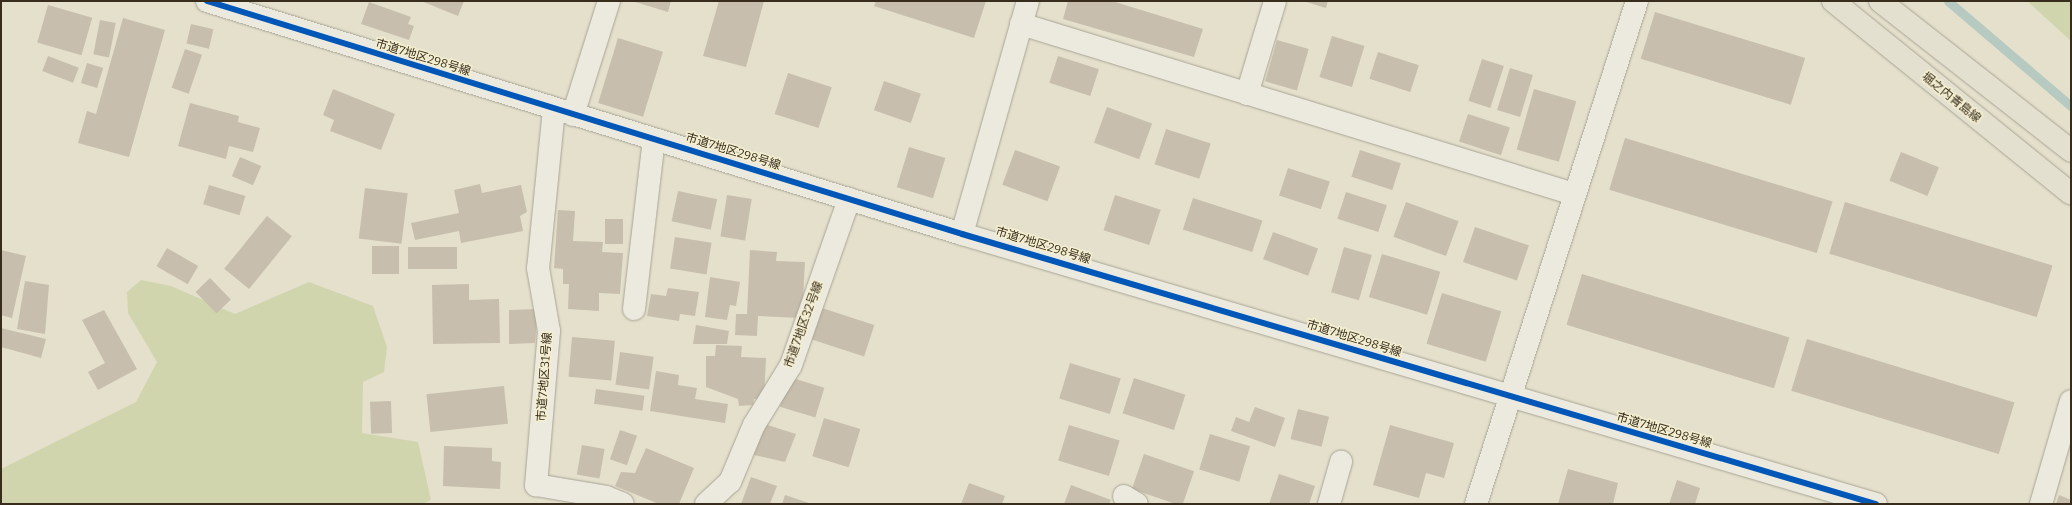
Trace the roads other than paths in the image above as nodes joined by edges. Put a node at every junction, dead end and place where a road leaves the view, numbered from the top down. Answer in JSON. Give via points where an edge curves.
{"nodes":[{"id":1,"x":207,"y":1,"type":"edge"},
{"id":2,"x":609,"y":1,"type":"edge"},
{"id":3,"x":1028,"y":1,"type":"edge"},
{"id":4,"x":1275,"y":1,"type":"edge"},
{"id":5,"x":1637,"y":1,"type":"edge"},
{"id":6,"x":1833,"y":1,"type":"edge"},
{"id":7,"x":1880,"y":1,"type":"edge"},
{"id":8,"x":251,"y":8,"type":"edge"},
{"id":9,"x":1021,"y":24,"type":"junction"},
{"id":10,"x":1248,"y":94,"type":"junction"},
{"id":11,"x":564,"y":112,"type":"junction"},
{"id":12,"x":654,"y":140,"type":"junction"},
{"id":13,"x":2071,"y":151,"type":"edge"},
{"id":14,"x":1574,"y":194,"type":"junction"},
{"id":15,"x":2071,"y":194,"type":"edge"},
{"id":16,"x":849,"y":199,"type":"junction"},
{"id":17,"x":962,"y":234,"type":"junction"},
{"id":18,"x":634,"y":309,"type":"dead end"},
{"id":19,"x":1508,"y":396,"type":"junction"},
{"id":20,"x":2071,"y":401,"type":"edge"},
{"id":21,"x":1341,"y":462,"type":"dead end"},
{"id":22,"x":623,"y":504,"type":"edge"},
{"id":23,"x":706,"y":504,"type":"edge"},
{"id":24,"x":1329,"y":504,"type":"edge"},
{"id":25,"x":1476,"y":504,"type":"edge"},
{"id":26,"x":1876,"y":504,"type":"edge"},
{"id":27,"x":2041,"y":504,"type":"edge"}],
"edges":[{"from":1,"to":8,"type":"street","name":"市道7地区298号線"},
{"from":2,"to":11,"type":"street"},
{"from":3,"to":9,"type":"street"},
{"from":4,"to":10,"type":"street"},
{"from":5,"to":14,"type":"street"},
{"from":6,"to":15,"type":"main road","name":"堀之内青島線"},
{"from":7,"to":13,"type":"main road"},
{"from":8,"to":11,"type":"street","name":"市道7地区298号線"},
{"from":9,"to":10,"type":"street"},
{"from":9,"to":17,"type":"street"},
{"from":10,"to":14,"type":"street"},
{"from":11,"to":12,"type":"street","name":"市道7地区298号線"},
{"from":11,"to":22,"type":"street","name":"市道7地区31号線","via":[[538,268],[549,331],[536,486],[606,497]]},
{"from":12,"to":16,"type":"street","name":"市道7地区298号線"},
{"from":12,"to":18,"type":"street"},
{"from":14,"to":19,"type":"street"},
{"from":16,"to":17,"type":"street","name":"市道7地区298号線"},
{"from":16,"to":23,"type":"street","name":"市道7地区32号線","via":[[791,365],[754,425],[730,482]]},
{"from":17,"to":19,"type":"street","name":"市道7地区298号線"},
{"from":19,"to":25,"type":"street"},
{"from":19,"to":26,"type":"street","name":"市道7地区298号線"},
{"from":20,"to":27,"type":"street"},
{"from":21,"to":24,"type":"street"}]}
